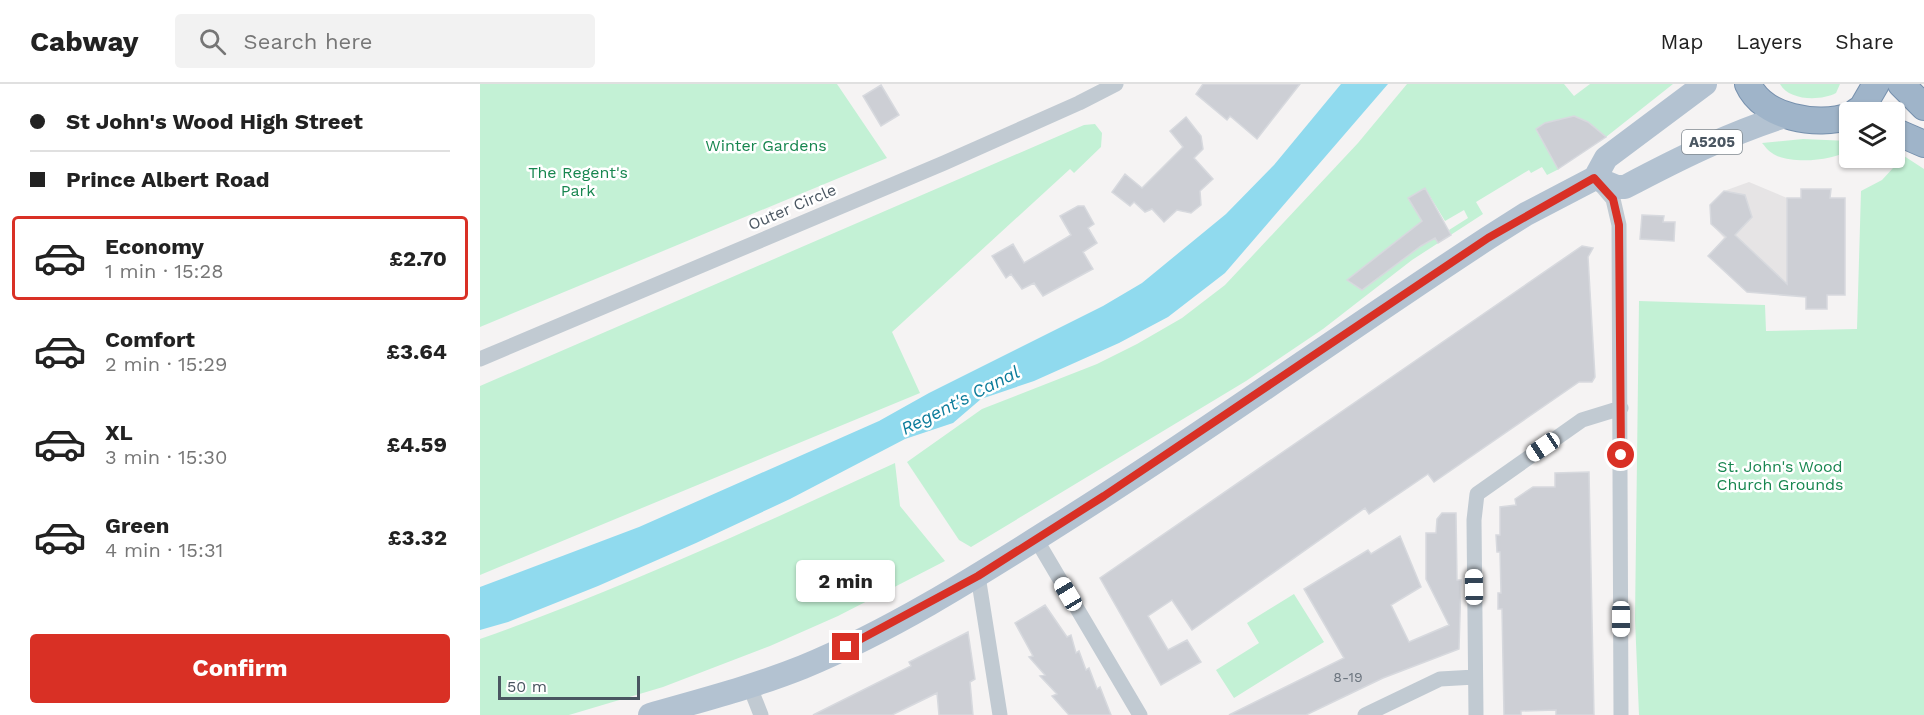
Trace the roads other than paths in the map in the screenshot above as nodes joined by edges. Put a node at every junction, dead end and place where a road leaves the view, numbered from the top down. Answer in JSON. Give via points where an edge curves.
{"nodes":[{"id":1,"x":1116,"y":84,"type":"edge"},
{"id":2,"x":1705,"y":84,"type":"edge"},
{"id":3,"x":1748,"y":84,"type":"edge"},
{"id":4,"x":1876,"y":84,"type":"edge"},
{"id":5,"x":1900,"y":84,"type":"edge"},
{"id":6,"x":1866,"y":102,"type":"edge"},
{"id":7,"x":1924,"y":107,"type":"edge"},
{"id":8,"x":1788,"y":116,"type":"junction"},
{"id":9,"x":1839,"y":117,"type":"edge"},
{"id":10,"x":1905,"y":135,"type":"edge"},
{"id":11,"x":1924,"y":144,"type":"edge"},
{"id":12,"x":1594,"y":178,"type":"junction"},
{"id":13,"x":480,"y":359,"type":"edge"},
{"id":14,"x":1621,"y":408,"type":"junction"},
{"id":15,"x":1036,"y":539,"type":"junction"},
{"id":16,"x":978,"y":576,"type":"junction"},
{"id":17,"x":1475,"y":677,"type":"junction"},
{"id":18,"x":750,"y":687,"type":"junction"},
{"id":19,"x":650,"y":715,"type":"edge"},
{"id":20,"x":761,"y":715,"type":"edge"},
{"id":21,"x":1000,"y":715,"type":"edge"},
{"id":22,"x":1140,"y":715,"type":"edge"},
{"id":23,"x":1365,"y":715,"type":"edge"},
{"id":24,"x":1476,"y":715,"type":"edge"},
{"id":25,"x":1621,"y":715,"type":"edge"}],
"edges":[{"from":1,"to":13,"type":"street","name":"Outer Circle","via":[[944,163]]},
{"from":2,"to":12,"type":"main road","number":"A5205","via":[[1606,158]]},
{"from":3,"to":8,"type":"highway","via":[[1763,106]]},
{"from":4,"to":6,"type":"highway"},
{"from":5,"to":7,"type":"highway"},
{"from":8,"to":9,"type":"highway"},
{"from":8,"to":12,"type":"main road","number":"A5205","via":[[1735,132],[1625,187]]},
{"from":10,"to":11,"type":"highway"},
{"from":12,"to":14,"type":"street","via":[[1613,199],[1619,225]]},
{"from":12,"to":15,"type":"main road","number":"A5205","via":[[1479,244]]},
{"from":14,"to":17,"type":"street","via":[[1582,420],[1477,494]]},
{"from":14,"to":25,"type":"street"},
{"from":15,"to":16,"type":"main road","number":"A5205"},
{"from":15,"to":22,"type":"street"},
{"from":16,"to":18,"type":"main road","number":"A5205","via":[[846,647]]},
{"from":16,"to":21,"type":"street"},
{"from":17,"to":23,"type":"street","via":[[1440,679]]},
{"from":17,"to":24,"type":"street"},
{"from":18,"to":19,"type":"main road","number":"A5205"},
{"from":18,"to":20,"type":"street"}]}
